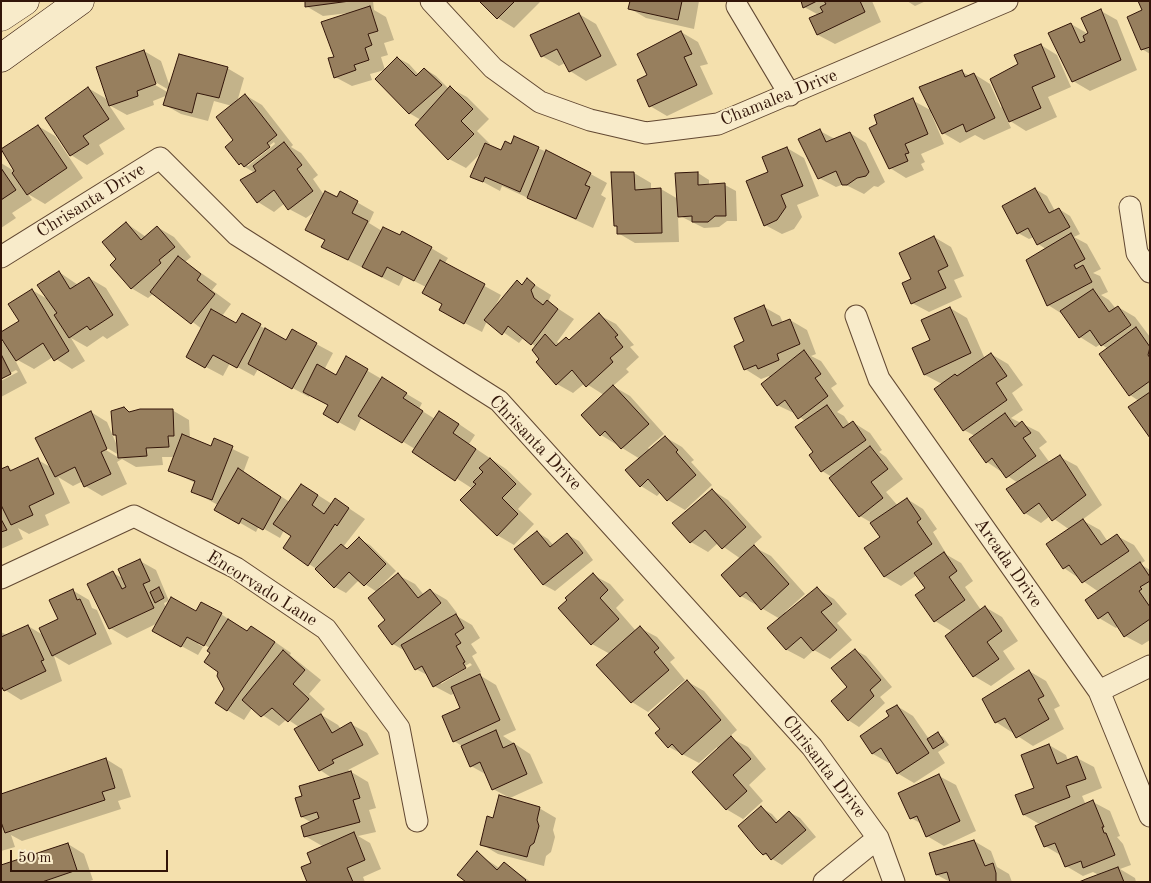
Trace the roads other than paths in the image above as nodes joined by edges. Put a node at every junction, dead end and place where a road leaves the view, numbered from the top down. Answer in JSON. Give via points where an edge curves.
{"nodes":[{"id":1,"x":25,"y":1,"type":"edge"},
{"id":2,"x":80,"y":1,"type":"edge"},
{"id":3,"x":431,"y":1,"type":"edge"},
{"id":4,"x":1007,"y":1,"type":"edge"},
{"id":5,"x":737,"y":6,"type":"dead end"},
{"id":6,"x":1,"y":17,"type":"edge"},
{"id":7,"x":1,"y":58,"type":"edge"},
{"id":8,"x":790,"y":95,"type":"junction"},
{"id":9,"x":1130,"y":206,"type":"dead end"},
{"id":10,"x":1,"y":257,"type":"edge"},
{"id":11,"x":1150,"y":272,"type":"edge"},
{"id":12,"x":856,"y":316,"type":"dead end"},
{"id":13,"x":1,"y":578,"type":"edge"},
{"id":14,"x":1150,"y":666,"type":"edge"},
{"id":15,"x":1099,"y":691,"type":"junction"},
{"id":16,"x":1150,"y":816,"type":"edge"},
{"id":17,"x":417,"y":821,"type":"dead end"},
{"id":18,"x":878,"y":838,"type":"junction"},
{"id":19,"x":824,"y":882,"type":"edge"},
{"id":20,"x":894,"y":882,"type":"edge"}],
"edges":[{"from":1,"to":6,"type":"main road"},
{"from":2,"to":7,"type":"main road"},
{"from":3,"to":8,"type":"street","name":"Chamalea Drive","via":[[494,68],[540,102],[590,120],[646,132],[718,124]]},
{"from":4,"to":8,"type":"street","name":"Chamalea Drive"},
{"from":5,"to":8,"type":"street"},
{"from":9,"to":11,"type":"street","via":[[1137,254]]},
{"from":10,"to":18,"type":"street","name":"Chrisanta Drive","via":[[160,158],[237,236],[499,401],[812,747]]},
{"from":12,"to":15,"type":"street","name":"Arcada Drive","via":[[879,378]]},
{"from":13,"to":17,"type":"street","name":"Encorvado Lane","via":[[134,516],[236,568],[326,629],[399,728]]},
{"from":14,"to":15,"type":"street"},
{"from":15,"to":16,"type":"street","name":"Arcada Drive"},
{"from":18,"to":19,"type":"street"},
{"from":18,"to":20,"type":"street","name":"Chrisanta Drive"}]}
